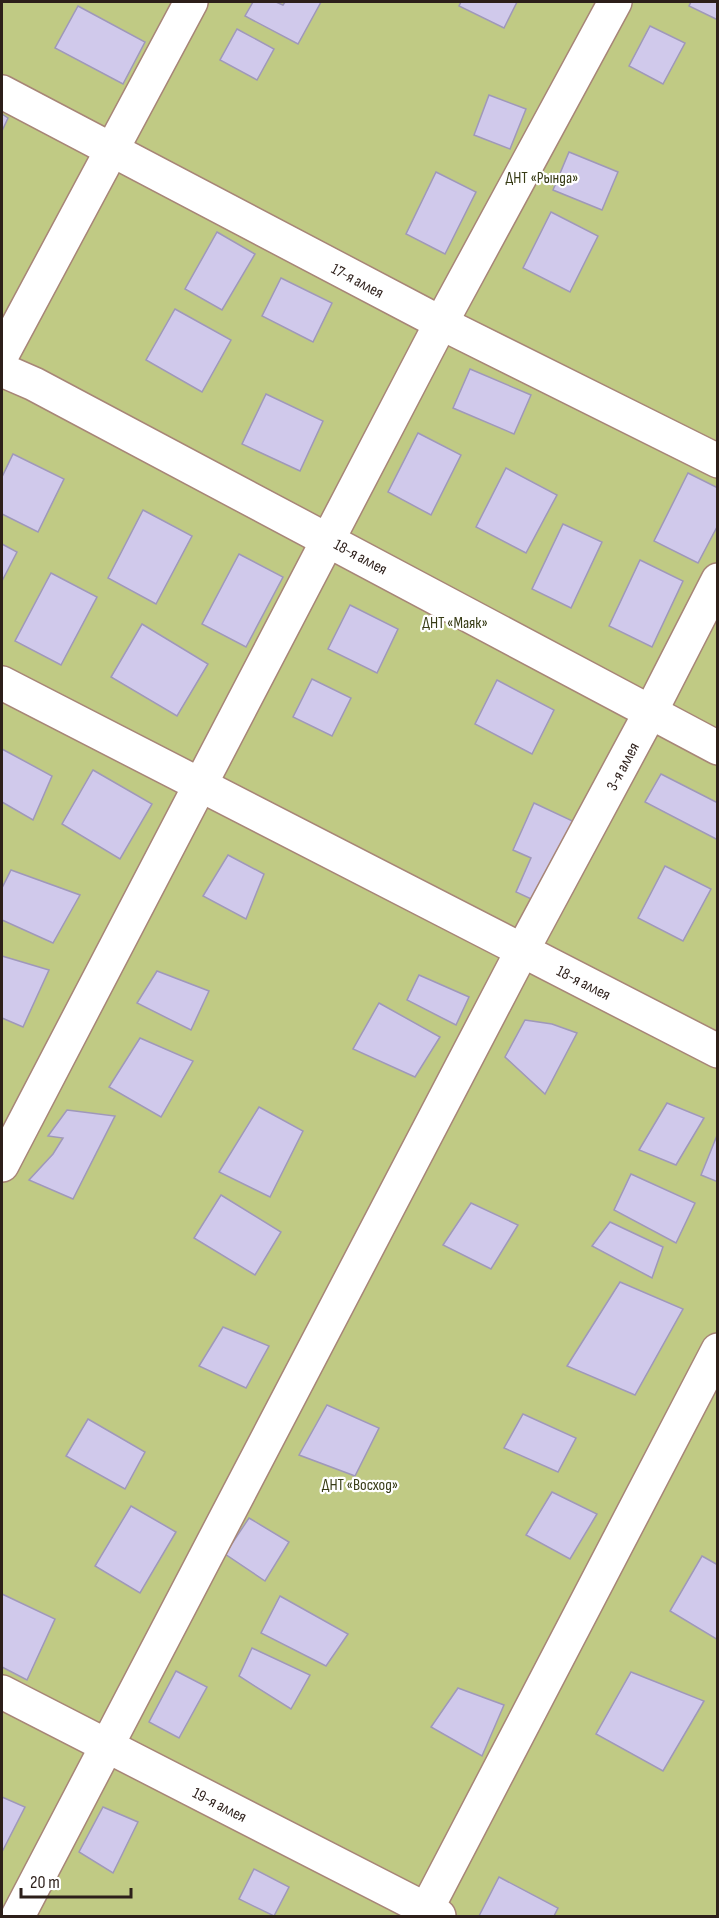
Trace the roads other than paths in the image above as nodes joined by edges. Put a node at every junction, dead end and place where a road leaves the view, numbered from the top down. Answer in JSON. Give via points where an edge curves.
{"nodes":[{"id":1,"x":191,"y":2,"type":"edge"},
{"id":2,"x":615,"y":2,"type":"edge"},
{"id":3,"x":2,"y":92,"type":"edge"},
{"id":4,"x":112,"y":151,"type":"junction"},
{"id":5,"x":441,"y":323,"type":"junction"},
{"id":6,"x":2,"y":356,"type":"edge"},
{"id":7,"x":2,"y":370,"type":"edge"},
{"id":8,"x":717,"y":461,"type":"edge"},
{"id":9,"x":330,"y":540,"type":"junction"},
{"id":10,"x":717,"y":580,"type":"edge"},
{"id":11,"x":2,"y":683,"type":"edge"},
{"id":12,"x":651,"y":711,"type":"junction"},
{"id":13,"x":717,"y":748,"type":"edge"},
{"id":14,"x":201,"y":786,"type":"junction"},
{"id":15,"x":522,"y":951,"type":"junction"},
{"id":16,"x":717,"y":1051,"type":"edge"},
{"id":17,"x":2,"y":1165,"type":"edge"},
{"id":18,"x":717,"y":1350,"type":"edge"},
{"id":19,"x":2,"y":1692,"type":"edge"},
{"id":20,"x":108,"y":1747,"type":"junction"},
{"id":21,"x":429,"y":1914,"type":"edge"},
{"id":22,"x":18,"y":1917,"type":"edge"}],
"edges":[{"from":1,"to":4,"type":"street"},
{"from":2,"to":5,"type":"street"},
{"from":3,"to":4,"type":"street","name":"17-я аллея"},
{"from":4,"to":5,"type":"street","name":"17-я аллея"},
{"from":4,"to":6,"type":"street"},
{"from":5,"to":8,"type":"street","name":"17-я аллея"},
{"from":5,"to":9,"type":"street"},
{"from":7,"to":9,"type":"street","name":"18-я аллея"},
{"from":9,"to":12,"type":"street","name":"18-я аллея"},
{"from":9,"to":14,"type":"street"},
{"from":10,"to":12,"type":"street","name":"3-я аллея"},
{"from":11,"to":14,"type":"street","name":"18-я аллея"},
{"from":12,"to":13,"type":"street","name":"18-я аллея"},
{"from":12,"to":15,"type":"street","name":"3-я аллея"},
{"from":14,"to":15,"type":"street","name":"18-я аллея"},
{"from":14,"to":17,"type":"street"},
{"from":15,"to":16,"type":"street","name":"18-я аллея"},
{"from":15,"to":20,"type":"street","name":"3-я аллея"},
{"from":18,"to":21,"type":"street"},
{"from":19,"to":20,"type":"street","name":"19-я аллея"},
{"from":20,"to":21,"type":"street","name":"19-я аллея"},
{"from":20,"to":22,"type":"street","name":"3-я аллея"}]}
